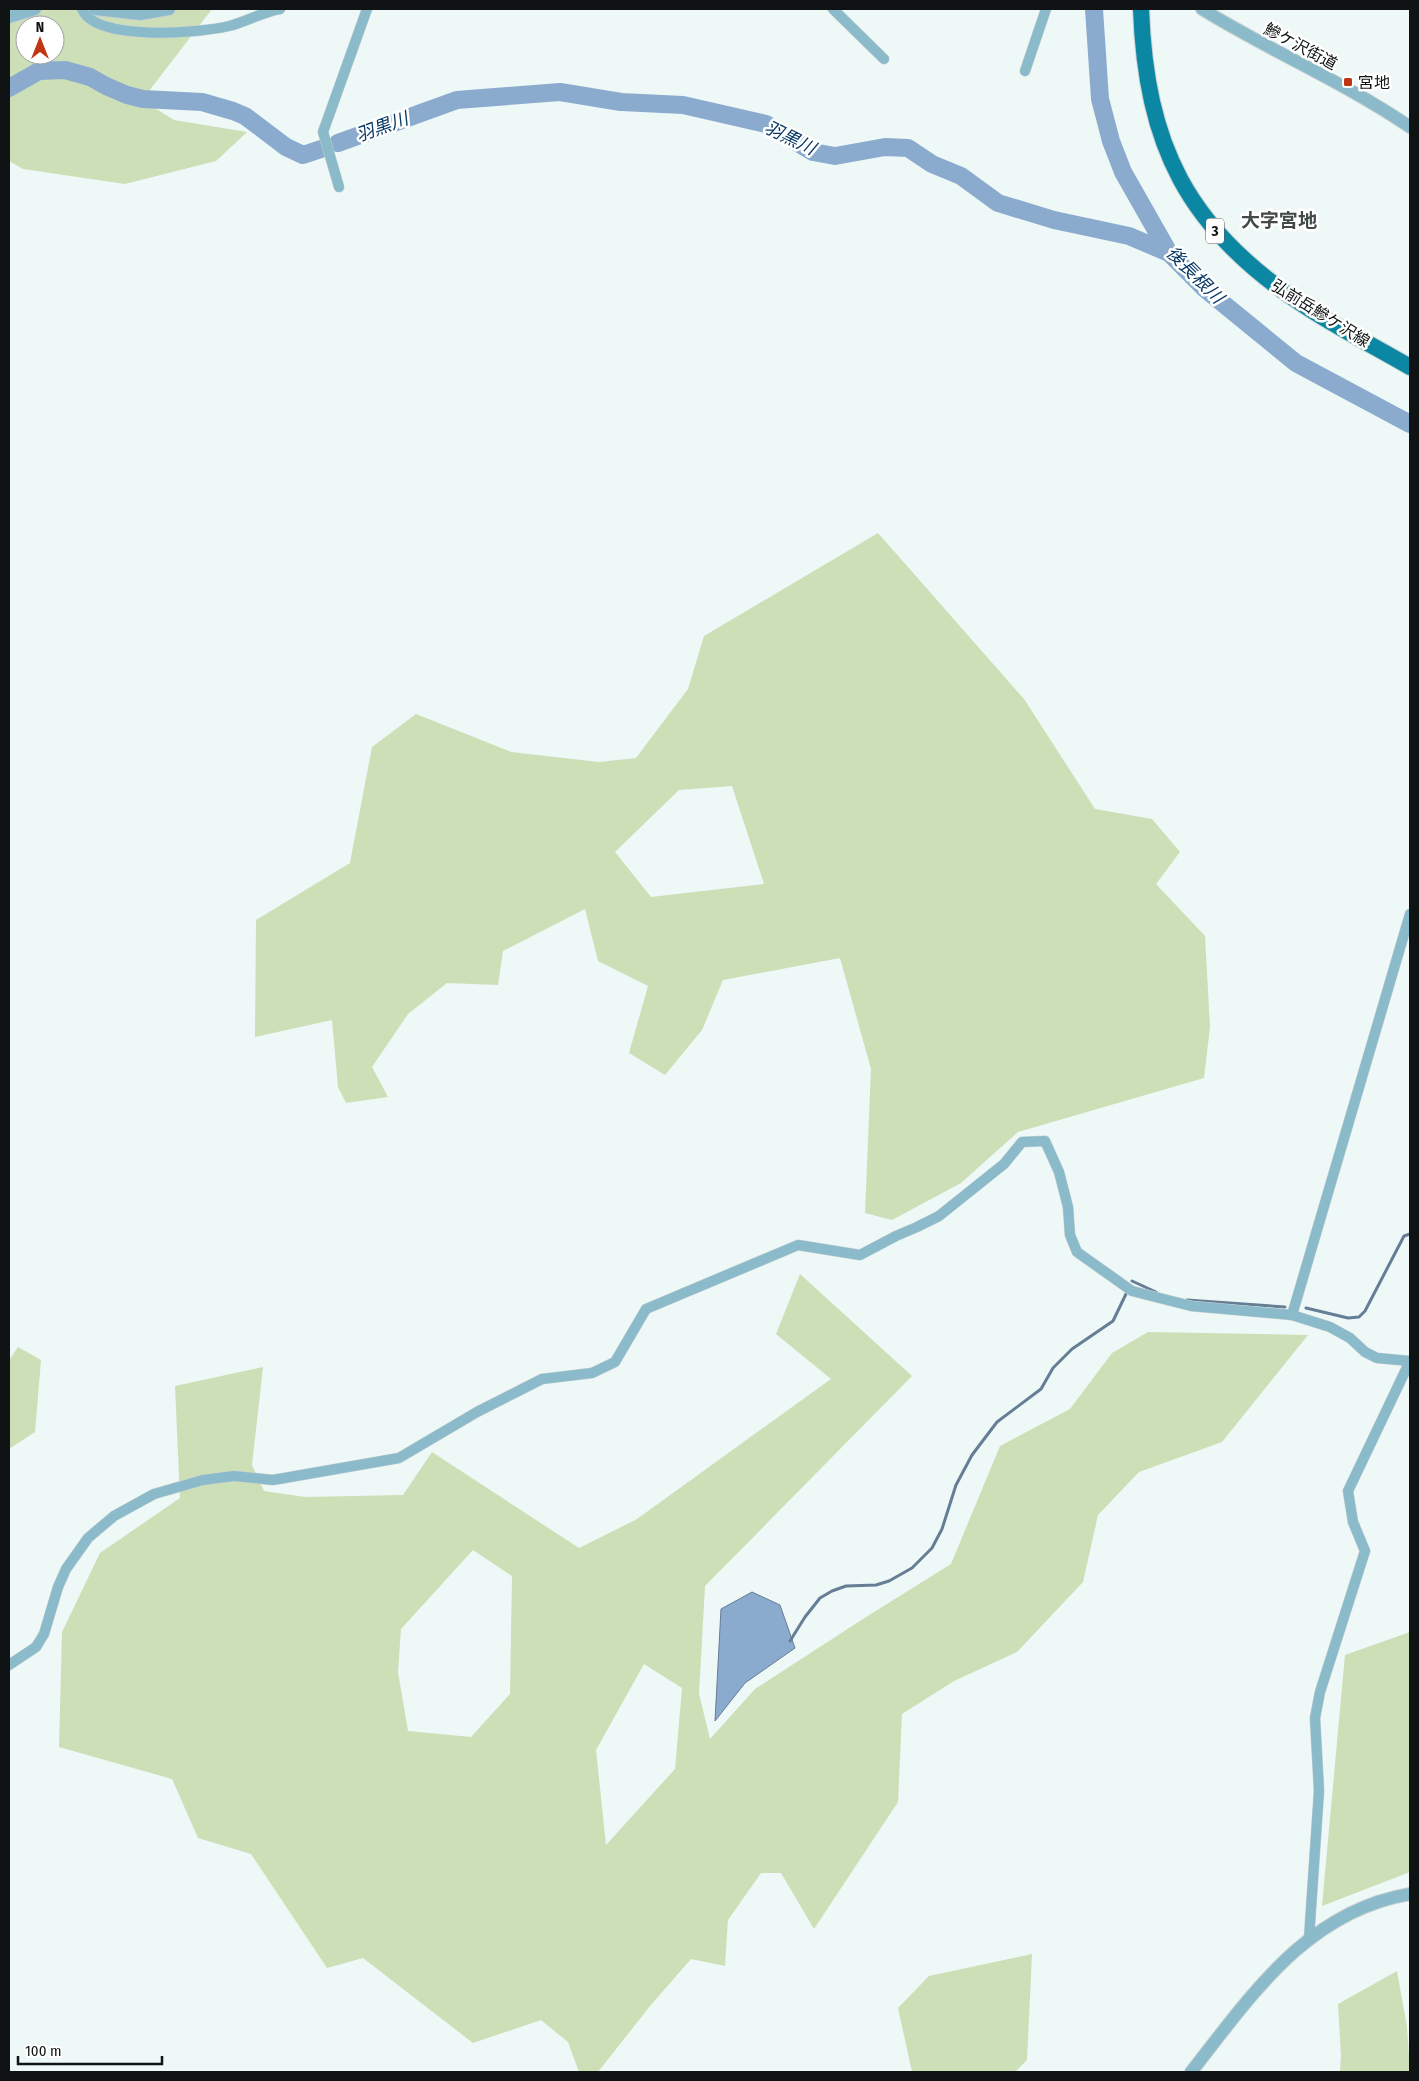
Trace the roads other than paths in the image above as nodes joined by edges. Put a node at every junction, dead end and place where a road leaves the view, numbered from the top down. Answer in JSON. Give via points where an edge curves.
{"nodes":[{"id":1,"x":35,"y":9,"type":"edge"},
{"id":2,"x":82,"y":9,"type":"edge"},
{"id":3,"x":95,"y":9,"type":"edge"},
{"id":4,"x":169,"y":9,"type":"edge"},
{"id":5,"x":280,"y":9,"type":"edge"},
{"id":6,"x":367,"y":9,"type":"edge"},
{"id":7,"x":833,"y":9,"type":"edge"},
{"id":8,"x":1046,"y":9,"type":"edge"},
{"id":9,"x":1141,"y":9,"type":"edge"},
{"id":10,"x":1202,"y":9,"type":"edge"},
{"id":11,"x":9,"y":17,"type":"edge"},
{"id":12,"x":884,"y":59,"type":"dead end"},
{"id":13,"x":1025,"y":71,"type":"dead end"},
{"id":14,"x":1410,"y":128,"type":"edge"},
{"id":15,"x":338,"y":187,"type":"dead end"},
{"id":16,"x":1410,"y":367,"type":"edge"},
{"id":17,"x":1410,"y":914,"type":"edge"},
{"id":18,"x":1292,"y":1315,"type":"junction"},
{"id":19,"x":9,"y":1665,"type":"edge"},
{"id":20,"x":1410,"y":1894,"type":"edge"},
{"id":21,"x":1309,"y":1938,"type":"junction"},
{"id":22,"x":1191,"y":2072,"type":"edge"}],
"edges":[{"from":1,"to":11,"type":"street"},
{"from":2,"to":5,"type":"street","via":[[85,16],[101,25],[126,32],[164,32],[205,31]]},
{"from":3,"to":4,"type":"street","via":[[140,14]]},
{"from":6,"to":15,"type":"street","via":[[323,132]]},
{"from":7,"to":12,"type":"street"},
{"from":8,"to":13,"type":"street"},
{"from":9,"to":16,"type":"main road","name":"弘前岳鰺ケ沢線","number":"3","via":[[1151,100],[1171,162],[1198,209],[1231,249],[1282,290]]},
{"from":10,"to":14,"type":"street","name":"鰺ケ沢街道","via":[[1352,90]]},
{"from":17,"to":18,"type":"street"},
{"from":18,"to":19,"type":"street","via":[[1191,1306],[1132,1291],[1077,1252],[1070,1235],[1068,1208],[1059,1172],[1045,1141],[1022,1142],[1004,1164],[939,1216],[860,1256],[798,1245],[646,1309],[615,1362],[592,1373],[542,1379],[477,1412],[399,1458],[273,1480],[234,1476],[203,1480],[154,1494],[114,1516],[88,1538],[66,1569],[44,1634],[36,1647]]},
{"from":18,"to":21,"type":"street","via":[[1330,1327],[1377,1358],[1410,1361],[1348,1491],[1353,1522],[1365,1551],[1320,1692],[1315,1718],[1319,1791]]},
{"from":20,"to":21,"type":"street","via":[[1371,1905]]},
{"from":21,"to":22,"type":"street","via":[[1269,1975]]}]}
